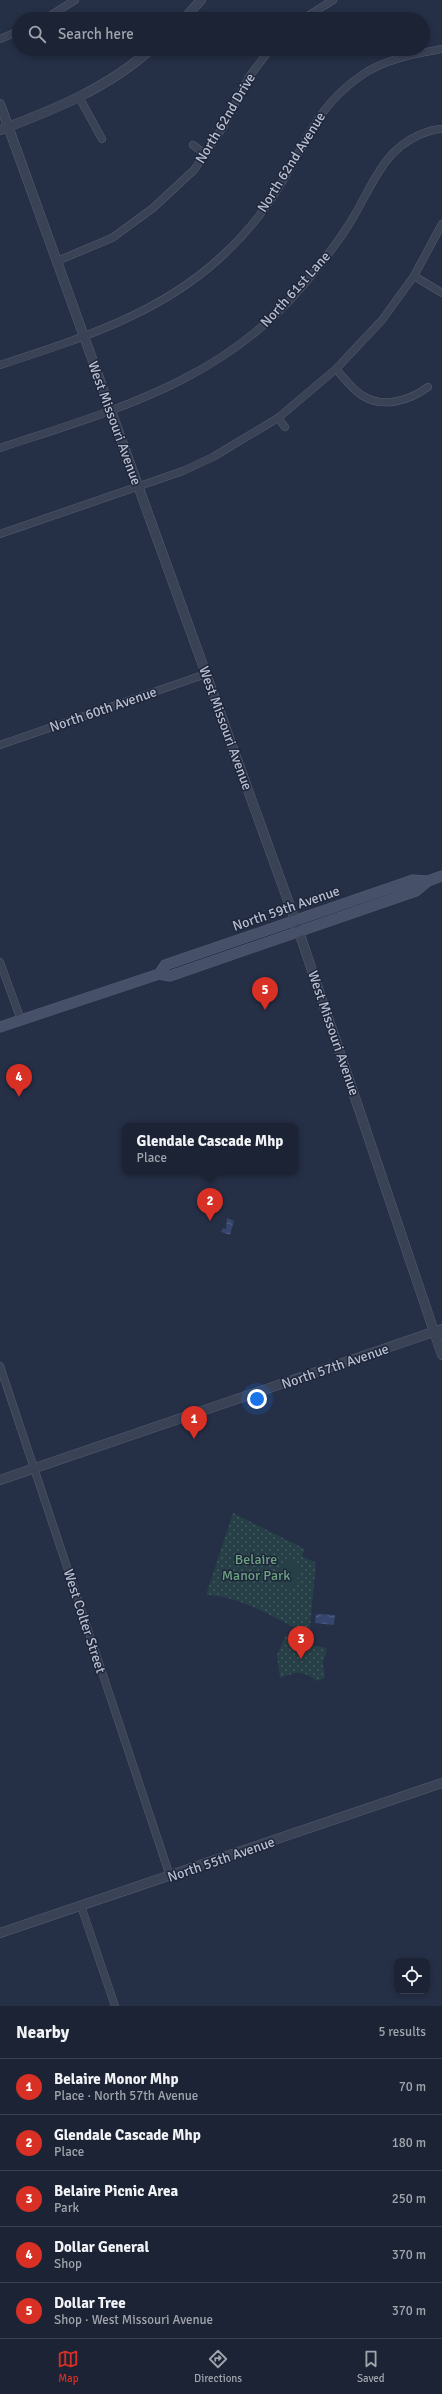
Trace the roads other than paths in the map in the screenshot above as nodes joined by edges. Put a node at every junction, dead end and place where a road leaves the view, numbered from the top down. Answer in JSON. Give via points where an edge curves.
{"nodes":[{"id":1,"x":75,"y":0,"type":"edge"},
{"id":2,"x":201,"y":0,"type":"edge"},
{"id":3,"x":333,"y":0,"type":"edge"},
{"id":4,"x":56,"y":12,"type":"edge"},
{"id":5,"x":190,"y":12,"type":"edge"},
{"id":6,"x":314,"y":12,"type":"edge"},
{"id":7,"x":12,"y":34,"type":"edge"},
{"id":8,"x":0,"y":39,"type":"edge"},
{"id":9,"x":442,"y":49,"type":"edge"},
{"id":10,"x":430,"y":52,"type":"edge"},
{"id":11,"x":142,"y":56,"type":"edge"},
{"id":12,"x":265,"y":56,"type":"edge"},
{"id":13,"x":410,"y":56,"type":"edge"},
{"id":14,"x":79,"y":97,"type":"junction"},
{"id":15,"x":0,"y":104,"type":"edge"},
{"id":16,"x":4,"y":128,"type":"edge"},
{"id":17,"x":442,"y":129,"type":"edge"},
{"id":18,"x":102,"y":139,"type":"dead end"},
{"id":19,"x":193,"y":145,"type":"dead end"},
{"id":20,"x":205,"y":154,"type":"junction"},
{"id":21,"x":442,"y":224,"type":"edge"},
{"id":22,"x":57,"y":261,"type":"junction"},
{"id":23,"x":414,"y":276,"type":"junction"},
{"id":24,"x":442,"y":293,"type":"edge"},
{"id":25,"x":84,"y":336,"type":"junction"},
{"id":26,"x":0,"y":365,"type":"edge"},
{"id":27,"x":336,"y":369,"type":"junction"},
{"id":28,"x":428,"y":388,"type":"dead end"},
{"id":29,"x":110,"y":411,"type":"junction"},
{"id":30,"x":278,"y":418,"type":"junction"},
{"id":31,"x":285,"y":427,"type":"dead end"},
{"id":32,"x":0,"y":448,"type":"edge"},
{"id":33,"x":138,"y":487,"type":"junction"},
{"id":34,"x":0,"y":534,"type":"edge"},
{"id":35,"x":206,"y":674,"type":"junction"},
{"id":36,"x":0,"y":745,"type":"edge"},
{"id":37,"x":442,"y":876,"type":"edge"},
{"id":38,"x":428,"y":881,"type":"junction"},
{"id":39,"x":295,"y":920,"type":"junction"},
{"id":40,"x":299,"y":932,"type":"junction"},
{"id":41,"x":0,"y":962,"type":"edge"},
{"id":42,"x":158,"y":974,"type":"junction"},
{"id":43,"x":21,"y":1020,"type":"junction"},
{"id":44,"x":0,"y":1027,"type":"edge"},
{"id":45,"x":438,"y":1330,"type":"edge"},
{"id":46,"x":442,"y":1356,"type":"edge"},
{"id":47,"x":0,"y":1366,"type":"edge"},
{"id":48,"x":34,"y":1468,"type":"junction"},
{"id":49,"x":0,"y":1480,"type":"edge"},
{"id":50,"x":442,"y":1783,"type":"edge"},
{"id":51,"x":170,"y":1876,"type":"junction"},
{"id":52,"x":81,"y":1906,"type":"junction"},
{"id":53,"x":0,"y":1933,"type":"edge"},
{"id":54,"x":115,"y":2006,"type":"edge"}],
"edges":[{"from":1,"to":4,"type":"street"},
{"from":2,"to":5,"type":"street"},
{"from":3,"to":6,"type":"street"},
{"from":7,"to":8,"type":"street"},
{"from":9,"to":10,"type":"street","name":"North 62nd Avenue"},
{"from":11,"to":14,"type":"street","via":[[119,74]]},
{"from":12,"to":20,"type":"street","name":"North 62nd Drive"},
{"from":13,"to":25,"type":"street","name":"North 62nd Avenue","via":[[363,74],[332,99],[318,117],[281,184],[255,219],[221,257],[186,284],[148,308]]},
{"from":14,"to":16,"type":"street"},
{"from":14,"to":18,"type":"street"},
{"from":15,"to":16,"type":"street","name":"West Missouri Avenue"},
{"from":16,"to":22,"type":"street","name":"West Missouri Avenue"},
{"from":17,"to":29,"type":"street","name":"North 61st Lane","via":[[408,140],[386,159],[354,216],[326,256],[265,326],[191,377]]},
{"from":19,"to":20,"type":"street"},
{"from":20,"to":22,"type":"street","name":"North 62nd Drive","via":[[194,170],[132,225],[112,238]]},
{"from":21,"to":23,"type":"street"},
{"from":22,"to":25,"type":"street","name":"West Missouri Avenue"},
{"from":23,"to":24,"type":"street"},
{"from":23,"to":27,"type":"street","via":[[382,320]]},
{"from":25,"to":26,"type":"street","name":"North 62nd Avenue"},
{"from":25,"to":29,"type":"street","name":"West Missouri Avenue"},
{"from":27,"to":28,"type":"street","via":[[362,396],[375,401],[387,403],[401,400],[416,396]]},
{"from":27,"to":30,"type":"street"},
{"from":29,"to":32,"type":"street","name":"North 61st Lane"},
{"from":29,"to":33,"type":"street","name":"West Missouri Avenue"},
{"from":30,"to":31,"type":"street"},
{"from":30,"to":33,"type":"street","via":[[213,457]]},
{"from":33,"to":34,"type":"street"},
{"from":33,"to":35,"type":"street","name":"West Missouri Avenue"},
{"from":35,"to":36,"type":"street","name":"North 60th Avenue"},
{"from":35,"to":39,"type":"street","name":"West Missouri Avenue"},
{"from":37,"to":38,"type":"main road","name":"North 59th Avenue"},
{"from":38,"to":39,"type":"main road","name":"North 59th Avenue","via":[[413,880]]},
{"from":38,"to":40,"type":"main road","name":"North 59th Avenue","via":[[416,891]]},
{"from":39,"to":40,"type":"street","name":"West Missouri Avenue"},
{"from":39,"to":42,"type":"main road","name":"North 59th Avenue","via":[[165,965]]},
{"from":40,"to":42,"type":"main road","name":"North 59th Avenue","via":[[170,976]]},
{"from":40,"to":45,"type":"street","name":"West Missouri Avenue"},
{"from":41,"to":43,"type":"street"},
{"from":42,"to":43,"type":"main road","name":"North 59th Avenue"},
{"from":43,"to":44,"type":"main road","name":"North 59th Avenue"},
{"from":45,"to":46,"type":"street","name":"West Missouri Avenue"},
{"from":45,"to":48,"type":"street","name":"North 57th Avenue"},
{"from":47,"to":48,"type":"street","name":"West Colter Street"},
{"from":48,"to":49,"type":"street","name":"North 57th Avenue"},
{"from":48,"to":51,"type":"street","name":"West Colter Street"},
{"from":50,"to":51,"type":"street","name":"North 55th Avenue"},
{"from":51,"to":52,"type":"street","name":"North 55th Avenue"},
{"from":52,"to":53,"type":"street","name":"North 55th Avenue"},
{"from":52,"to":54,"type":"street"}]}
